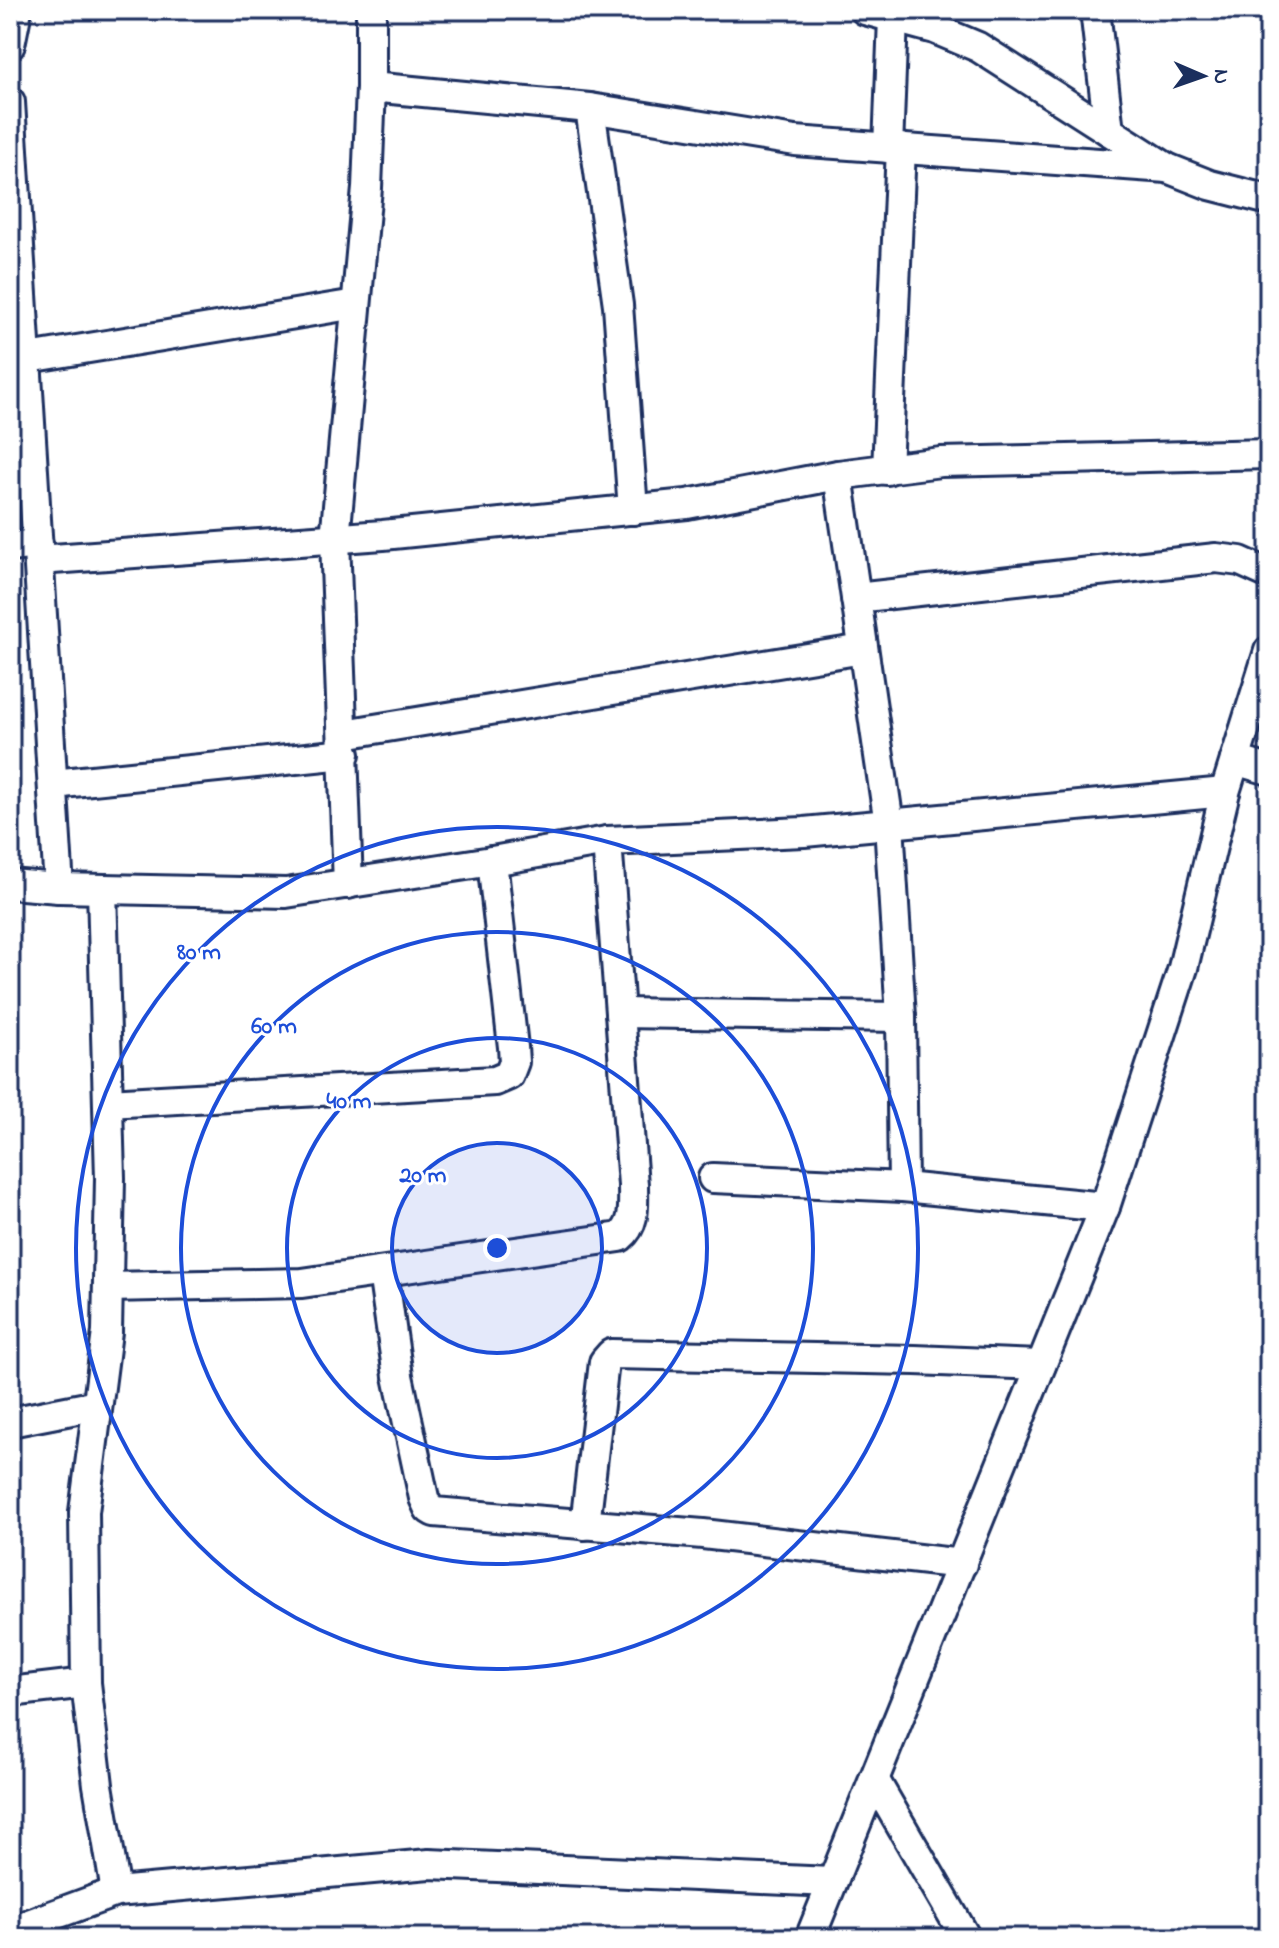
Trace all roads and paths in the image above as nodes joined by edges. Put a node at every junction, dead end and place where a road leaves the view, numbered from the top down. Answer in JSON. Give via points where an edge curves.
{"nodes":[{"id":1,"x":17,"y":10,"type":"edge"},
{"id":2,"x":371,"y":10,"type":"edge"},
{"id":3,"x":865,"y":10,"type":"edge"},
{"id":4,"x":1095,"y":10,"type":"edge"},
{"id":5,"x":893,"y":18,"type":"junction"},
{"id":6,"x":934,"y":19,"type":"edge"},
{"id":7,"x":10,"y":45,"type":"edge"},
{"id":8,"x":371,"y":87,"type":"junction"},
{"id":9,"x":10,"y":102,"type":"edge"},
{"id":10,"x":590,"y":108,"type":"junction"},
{"id":11,"x":1109,"y":131,"type":"junction"},
{"id":12,"x":894,"y":148,"type":"junction"},
{"id":13,"x":1167,"y":168,"type":"junction"},
{"id":14,"x":1269,"y":200,"type":"edge"},
{"id":15,"x":356,"y":304,"type":"junction"},
{"id":16,"x":18,"y":360,"type":"edge"},
{"id":17,"x":1269,"y":454,"type":"edge"},
{"id":18,"x":887,"y":470,"type":"junction"},
{"id":19,"x":838,"y":475,"type":"junction"},
{"id":20,"x":633,"y":510,"type":"junction"},
{"id":21,"x":335,"y":539,"type":"junction"},
{"id":22,"x":10,"y":547,"type":"edge"},
{"id":23,"x":38,"y":552,"type":"junction"},
{"id":24,"x":1269,"y":574,"type":"edge"},
{"id":25,"x":856,"y":598,"type":"junction"},
{"id":26,"x":863,"y":649,"type":"junction"},
{"id":27,"x":1269,"y":651,"type":"edge"},
{"id":28,"x":344,"y":744,"type":"junction"},
{"id":29,"x":1235,"y":760,"type":"junction"},
{"id":30,"x":1269,"y":770,"type":"edge"},
{"id":31,"x":53,"y":784,"type":"junction"},
{"id":32,"x":1225,"y":792,"type":"junction"},
{"id":33,"x":889,"y":824,"type":"junction"},
{"id":34,"x":607,"y":841,"type":"junction"},
{"id":35,"x":492,"y":861,"type":"junction"},
{"id":36,"x":10,"y":884,"type":"edge"},
{"id":37,"x":348,"y":884,"type":"junction"},
{"id":38,"x":59,"y":888,"type":"junction"},
{"id":39,"x":102,"y":889,"type":"junction"},
{"id":40,"x":620,"y":1013,"type":"junction"},
{"id":41,"x":901,"y":1017,"type":"junction"},
{"id":42,"x":108,"y":1103,"type":"junction"},
{"id":43,"x":713,"y":1178,"type":"dead end"},
{"id":44,"x":903,"y":1187,"type":"junction"},
{"id":45,"x":1105,"y":1207,"type":"junction"},
{"id":46,"x":383,"y":1272,"type":"junction"},
{"id":47,"x":108,"y":1287,"type":"junction"},
{"id":48,"x":1041,"y":1365,"type":"junction"},
{"id":49,"x":97,"y":1405,"type":"junction"},
{"id":50,"x":10,"y":1422,"type":"edge"},
{"id":51,"x":585,"y":1525,"type":"junction"},
{"id":52,"x":962,"y":1564,"type":"junction"},
{"id":53,"x":86,"y":1683,"type":"junction"},
{"id":54,"x":10,"y":1692,"type":"edge"},
{"id":55,"x":874,"y":1779,"type":"junction"},
{"id":56,"x":831,"y":1882,"type":"junction"},
{"id":57,"x":116,"y":1892,"type":"junction"},
{"id":58,"x":66,"y":1925,"type":"edge"},
{"id":59,"x":10,"y":1931,"type":"edge"},
{"id":60,"x":810,"y":1938,"type":"edge"},
{"id":61,"x":966,"y":1938,"type":"edge"}],
"edges":[{"from":1,"to":7,"type":"street"},
{"from":2,"to":8,"type":"street"},
{"from":3,"to":5,"type":"street"},
{"from":4,"to":11,"type":"street"},
{"from":5,"to":6,"type":"street"},
{"from":5,"to":12,"type":"street"},
{"from":6,"to":11,"type":"street"},
{"from":8,"to":10,"type":"street"},
{"from":8,"to":15,"type":"street"},
{"from":9,"to":16,"type":"street"},
{"from":10,"to":12,"type":"street","via":[[795,141]]},
{"from":10,"to":20,"type":"street","via":[[618,305]]},
{"from":11,"to":13,"type":"street"},
{"from":12,"to":13,"type":"street"},
{"from":12,"to":18,"type":"street"},
{"from":13,"to":14,"type":"street"},
{"from":15,"to":16,"type":"street"},
{"from":15,"to":21,"type":"street"},
{"from":16,"to":23,"type":"street"},
{"from":17,"to":18,"type":"street","via":[[941,462]]},
{"from":18,"to":19,"type":"street"},
{"from":19,"to":20,"type":"street"},
{"from":19,"to":25,"type":"street"},
{"from":20,"to":21,"type":"street"},
{"from":21,"to":23,"type":"street"},
{"from":21,"to":28,"type":"street"},
{"from":22,"to":23,"type":"street"},
{"from":23,"to":31,"type":"street"},
{"from":24,"to":25,"type":"street","via":[[1240,561],[1216,558]]},
{"from":25,"to":26,"type":"street"},
{"from":26,"to":28,"type":"street"},
{"from":26,"to":33,"type":"street"},
{"from":27,"to":29,"type":"street"},
{"from":28,"to":31,"type":"street"},
{"from":28,"to":37,"type":"street"},
{"from":29,"to":30,"type":"street"},
{"from":29,"to":32,"type":"street"},
{"from":31,"to":38,"type":"street"},
{"from":32,"to":33,"type":"street"},
{"from":32,"to":45,"type":"street","via":[[1183,968]]},
{"from":33,"to":34,"type":"street"},
{"from":33,"to":41,"type":"street"},
{"from":34,"to":35,"type":"street"},
{"from":34,"to":40,"type":"street"},
{"from":35,"to":37,"type":"street"},
{"from":35,"to":42,"type":"street","via":[[513,1047],[509,1075],[495,1081]]},
{"from":36,"to":38,"type":"street"},
{"from":37,"to":39,"type":"street","via":[[286,893]]},
{"from":38,"to":39,"type":"street"},
{"from":39,"to":42,"type":"street"},
{"from":40,"to":41,"type":"street"},
{"from":40,"to":46,"type":"street","via":[[633,1185],[629,1230],[620,1237]]},
{"from":41,"to":44,"type":"street"},
{"from":42,"to":47,"type":"street"},
{"from":43,"to":44,"type":"street"},
{"from":44,"to":45,"type":"street"},
{"from":45,"to":48,"type":"street"},
{"from":46,"to":47,"type":"street","via":[[302,1283]]},
{"from":46,"to":51,"type":"street","via":[[398,1376],[429,1509]]},
{"from":47,"to":49,"type":"street"},
{"from":48,"to":51,"type":"street","via":[[611,1354],[604,1362]]},
{"from":48,"to":52,"type":"street"},
{"from":49,"to":50,"type":"street"},
{"from":49,"to":53,"type":"street","via":[[84,1512]]},
{"from":51,"to":52,"type":"street"},
{"from":52,"to":55,"type":"street"},
{"from":53,"to":54,"type":"street"},
{"from":53,"to":57,"type":"street"},
{"from":55,"to":56,"type":"street"},
{"from":55,"to":61,"type":"street"},
{"from":56,"to":57,"type":"street","via":[[429,1864]]},
{"from":56,"to":60,"type":"street"},
{"from":57,"to":58,"type":"street"},
{"from":58,"to":59,"type":"street"}]}
